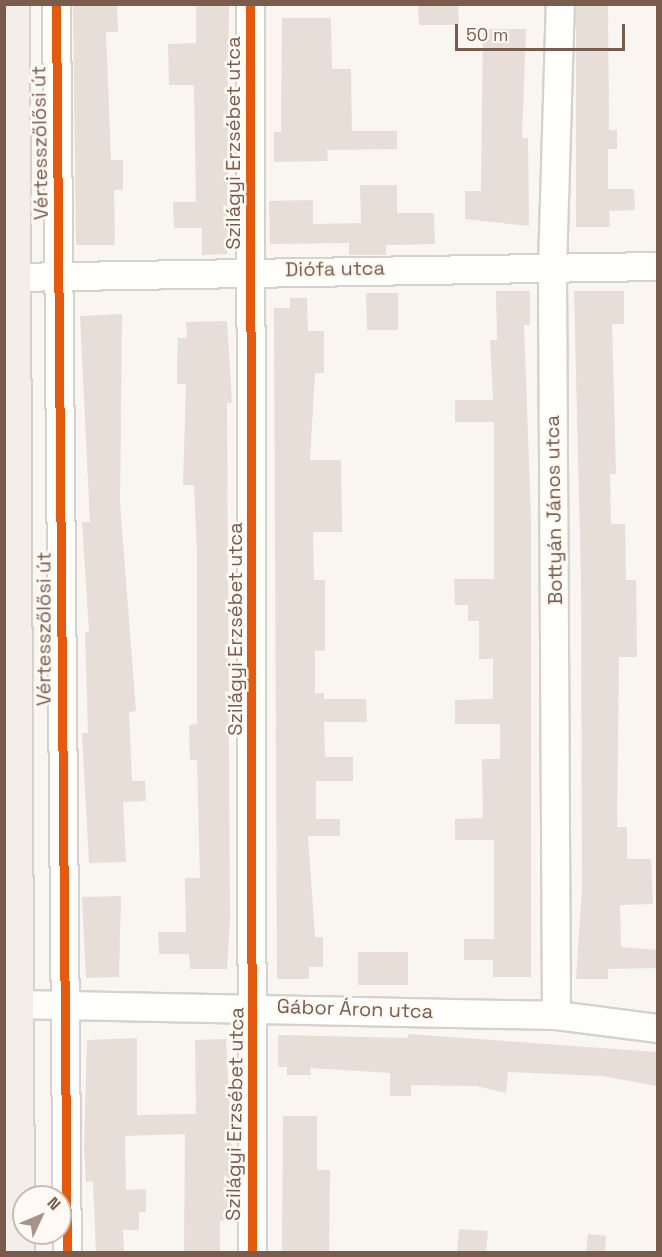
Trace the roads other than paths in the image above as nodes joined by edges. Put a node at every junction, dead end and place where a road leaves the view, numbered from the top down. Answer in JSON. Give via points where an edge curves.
{"nodes":[{"id":1,"x":12,"y":4,"type":"edge"},
{"id":2,"x":56,"y":4,"type":"edge"},
{"id":3,"x":249,"y":4,"type":"edge"},
{"id":4,"x":560,"y":4,"type":"edge"},
{"id":5,"x":657,"y":266,"type":"edge"},
{"id":6,"x":552,"y":267,"type":"junction"},
{"id":7,"x":252,"y":270,"type":"junction"},
{"id":8,"x":59,"y":276,"type":"junction"},
{"id":9,"x":13,"y":277,"type":"junction"},
{"id":10,"x":9,"y":655,"type":"edge"},
{"id":11,"x":16,"y":1004,"type":"junction"},
{"id":12,"x":65,"y":1004,"type":"junction"},
{"id":13,"x":255,"y":1005,"type":"junction"},
{"id":14,"x":556,"y":1015,"type":"junction"},
{"id":15,"x":657,"y":1028,"type":"edge"},
{"id":16,"x":17,"y":1252,"type":"edge"},
{"id":17,"x":67,"y":1252,"type":"edge"},
{"id":18,"x":252,"y":1252,"type":"edge"}],
"edges":[{"from":1,"to":9,"type":"main road","name":"Vértesszőlősi út"},
{"from":2,"to":8,"type":"street","name":"Vértesszőlősi út"},
{"from":3,"to":7,"type":"street","name":"Szilágyi Erzsébet utca"},
{"from":4,"to":6,"type":"street","name":"Bottyán János utca"},
{"from":5,"to":6,"type":"street","name":"Diófa utca"},
{"from":6,"to":7,"type":"street","name":"Diófa utca"},
{"from":6,"to":14,"type":"street","name":"Bottyán János utca"},
{"from":7,"to":8,"type":"street","name":"Diófa utca"},
{"from":7,"to":13,"type":"street","name":"Szilágyi Erzsébet utca"},
{"from":8,"to":9,"type":"street","name":"Diófa utca"},
{"from":8,"to":12,"type":"street","name":"Vértesszőlősi út"},
{"from":9,"to":10,"type":"main road","name":"Vértesszőlősi út"},
{"from":10,"to":11,"type":"main road","name":"Vértesszőlősi út"},
{"from":11,"to":12,"type":"street","name":"Gábor Áron utca"},
{"from":11,"to":16,"type":"main road","name":"Vértesszőlősi út"},
{"from":12,"to":13,"type":"street","name":"Gábor Áron utca"},
{"from":12,"to":17,"type":"street","name":"Vértesszőlősi út"},
{"from":13,"to":14,"type":"street","name":"Gábor Áron utca"},
{"from":13,"to":18,"type":"street","name":"Szilágyi Erzsébet utca"},
{"from":14,"to":15,"type":"street","name":"Gábor Áron utca"}]}
